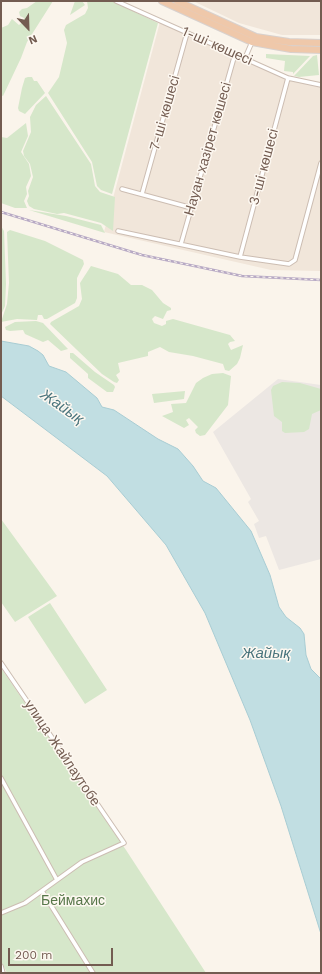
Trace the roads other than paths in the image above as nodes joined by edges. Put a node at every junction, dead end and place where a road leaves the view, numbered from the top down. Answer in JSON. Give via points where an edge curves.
{"nodes":[{"id":1,"x":116,"y":1,"type":"edge"},
{"id":2,"x":162,"y":1,"type":"edge"},
{"id":3,"x":177,"y":1,"type":"edge"},
{"id":4,"x":187,"y":32,"type":"junction"},
{"id":5,"x":252,"y":42,"type":"junction"},
{"id":6,"x":321,"y":43,"type":"edge"},
{"id":7,"x":321,"y":50,"type":"edge"},
{"id":8,"x":235,"y":54,"type":"junction"},
{"id":9,"x":244,"y":58,"type":"junction"},
{"id":10,"x":288,"y":78,"type":"junction"},
{"id":11,"x":321,"y":84,"type":"edge"},
{"id":12,"x":321,"y":163,"type":"edge"},
{"id":13,"x":122,"y":189,"type":"dead end"},
{"id":14,"x":142,"y":194,"type":"junction"},
{"id":15,"x":192,"y":208,"type":"junction"},
{"id":16,"x":118,"y":231,"type":"dead end"},
{"id":17,"x":181,"y":244,"type":"junction"},
{"id":18,"x":240,"y":257,"type":"junction"},
{"id":19,"x":1,"y":663,"type":"edge"},
{"id":20,"x":1,"y":778,"type":"edge"},
{"id":21,"x":57,"y":880,"type":"junction"},
{"id":22,"x":42,"y":891,"type":"junction"},
{"id":23,"x":1,"y":913,"type":"edge"},
{"id":24,"x":1,"y":966,"type":"edge"},
{"id":25,"x":3,"y":973,"type":"edge"},
{"id":26,"x":94,"y":973,"type":"edge"}],
"edges":[{"from":1,"to":4,"type":"street","name":"1-шi көшесі"},
{"from":2,"to":5,"type":"highway"},
{"from":3,"to":6,"type":"highway","via":[[256,36],[289,42]]},
{"from":4,"to":8,"type":"street","name":"1-шi көшесі"},
{"from":4,"to":14,"type":"street","name":"7-шi көшесі"},
{"from":5,"to":7,"type":"highway","via":[[291,49]]},
{"from":5,"to":9,"type":"street"},
{"from":8,"to":9,"type":"street","name":"1-шi көшесі"},
{"from":8,"to":15,"type":"street","name":"Науан хазірет көшесі"},
{"from":9,"to":10,"type":"street","name":"1-шi көшесі"},
{"from":10,"to":11,"type":"street","name":"1-шi көшесі"},
{"from":10,"to":18,"type":"street","name":"3-шi көшесі"},
{"from":12,"to":18,"type":"street","via":[[295,260],[289,264]]},
{"from":13,"to":14,"type":"street"},
{"from":14,"to":15,"type":"street"},
{"from":15,"to":17,"type":"street","name":"Науан хазірет көшесі"},
{"from":16,"to":17,"type":"street"},
{"from":17,"to":18,"type":"street"},
{"from":19,"to":21,"type":"street","name":"улица Жайлаутобе","via":[[124,843],[82,862]]},
{"from":20,"to":21,"type":"street"},
{"from":21,"to":22,"type":"street"},
{"from":22,"to":23,"type":"street","via":[[25,903]]},
{"from":22,"to":26,"type":"street"},
{"from":24,"to":25,"type":"street"}]}
